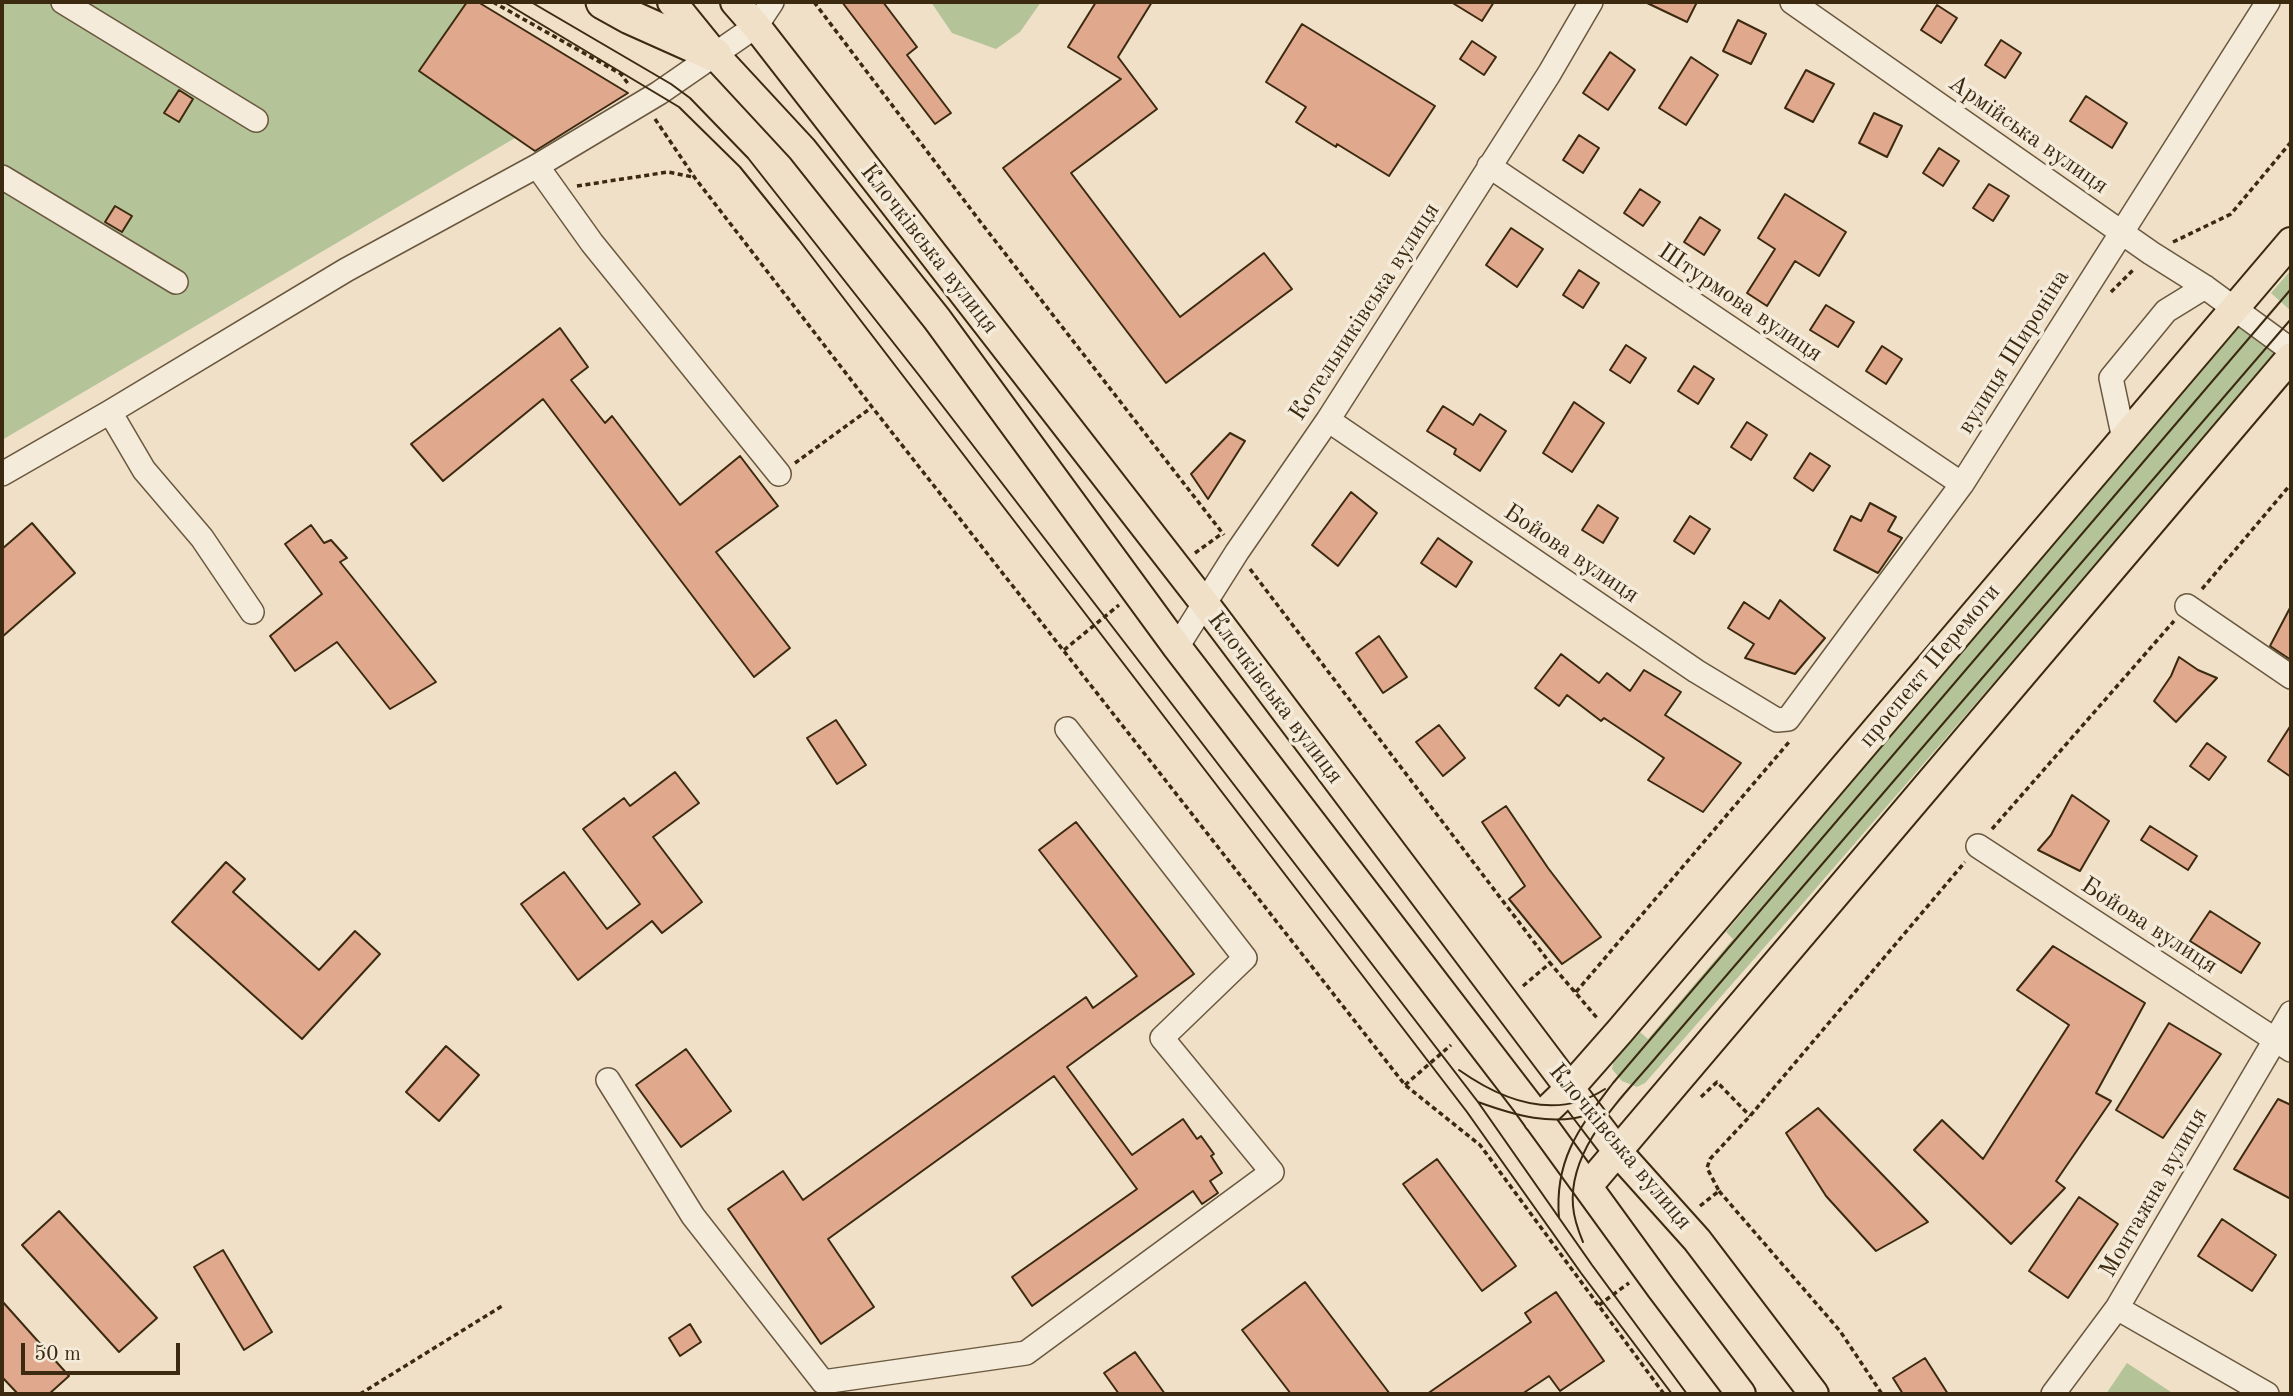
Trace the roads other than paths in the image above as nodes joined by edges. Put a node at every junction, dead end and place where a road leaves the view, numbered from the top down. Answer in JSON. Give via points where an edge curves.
{"nodes":[{"id":1,"x":63,"y":2,"type":"edge"},
{"id":2,"x":603,"y":2,"type":"edge"},
{"id":3,"x":672,"y":2,"type":"edge"},
{"id":4,"x":735,"y":2,"type":"edge"},
{"id":5,"x":772,"y":2,"type":"edge"},
{"id":6,"x":1591,"y":2,"type":"edge"},
{"id":7,"x":1792,"y":2,"type":"edge"},
{"id":8,"x":2268,"y":2,"type":"edge"},
{"id":9,"x":756,"y":26,"type":"junction"},
{"id":10,"x":715,"y":55,"type":"junction"},
{"id":11,"x":256,"y":120,"type":"dead end"},
{"id":12,"x":537,"y":166,"type":"junction"},
{"id":13,"x":1489,"y":166,"type":"junction"},
{"id":14,"x":2,"y":177,"type":"edge"},
{"id":15,"x":2121,"y":231,"type":"junction"},
{"id":16,"x":2291,"y":242,"type":"edge"},
{"id":17,"x":176,"y":282,"type":"dead end"},
{"id":18,"x":2205,"y":287,"type":"junction"},
{"id":19,"x":2236,"y":308,"type":"junction"},
{"id":20,"x":2291,"y":350,"type":"edge"},
{"id":21,"x":2291,"y":356,"type":"edge"},
{"id":22,"x":110,"y":412,"type":"junction"},
{"id":23,"x":1328,"y":420,"type":"junction"},
{"id":24,"x":2124,"y":439,"type":"junction"},
{"id":25,"x":785,"y":470,"type":"road end"},
{"id":26,"x":2,"y":474,"type":"edge"},
{"id":27,"x":1962,"y":484,"type":"junction"},
{"id":28,"x":1205,"y":604,"type":"junction"},
{"id":29,"x":2187,"y":606,"type":"dead end"},
{"id":30,"x":252,"y":612,"type":"dead end"},
{"id":31,"x":1177,"y":647,"type":"junction"},
{"id":32,"x":2291,"y":677,"type":"edge"},
{"id":33,"x":1788,"y":719,"type":"joint"},
{"id":34,"x":1067,"y":729,"type":"dead end"},
{"id":35,"x":1978,"y":846,"type":"dead end"},
{"id":36,"x":2291,"y":1013,"type":"edge"},
{"id":37,"x":2283,"y":1045,"type":"edge"},
{"id":38,"x":608,"y":1080,"type":"dead end"},
{"id":39,"x":1569,"y":1089,"type":"junction"},
{"id":40,"x":1538,"y":1119,"type":"junction"},
{"id":41,"x":1618,"y":1152,"type":"junction"},
{"id":42,"x":1588,"y":1186,"type":"junction"},
{"id":43,"x":2117,"y":1308,"type":"junction"},
{"id":44,"x":1741,"y":1394,"type":"edge"},
{"id":45,"x":1814,"y":1394,"type":"edge"},
{"id":46,"x":2053,"y":1394,"type":"edge"},
{"id":47,"x":2267,"y":1394,"type":"edge"}],
"edges":[{"from":1,"to":11,"type":"street"},
{"from":2,"to":10,"type":"highway"},
{"from":3,"to":10,"type":"main road","name":"Клочківська вулиця"},
{"from":4,"to":9,"type":"main road","name":"Клочківська вулиця"},
{"from":5,"to":9,"type":"street"},
{"from":6,"to":13,"type":"street","name":"Котельниківська вулиця"},
{"from":7,"to":15,"type":"street","name":"Армійська вулиця"},
{"from":8,"to":15,"type":"street","name":"вулиця Широніна"},
{"from":9,"to":10,"type":"street"},
{"from":9,"to":28,"type":"main road","name":"Клочківська вулиця"},
{"from":10,"to":12,"type":"street"},
{"from":10,"to":31,"type":"main road","name":"Клочківська вулиця","via":[[802,149],[937,320]]},
{"from":12,"to":22,"type":"street","via":[[346,270]]},
{"from":12,"to":25,"type":"street","via":[[592,243]]},
{"from":13,"to":23,"type":"street","name":"Котельниківська вулиця"},
{"from":13,"to":27,"type":"street","name":"Штурмова вулиця"},
{"from":14,"to":17,"type":"street"},
{"from":15,"to":18,"type":"street","name":"Армійська вулиця"},
{"from":15,"to":27,"type":"street","name":"вулиця Широніна"},
{"from":16,"to":19,"type":"main road","name":"проспект Перемоги"},
{"from":18,"to":19,"type":"street","name":"Армійська вулиця"},
{"from":18,"to":24,"type":"street","via":[[2166,311],[2111,378]]},
{"from":19,"to":20,"type":"street","name":"Армійська вулиця"},
{"from":19,"to":24,"type":"main road","name":"проспект Перемоги"},
{"from":21,"to":41,"type":"main road"},
{"from":22,"to":26,"type":"street"},
{"from":22,"to":30,"type":"street","via":[[144,470],[202,538]]},
{"from":23,"to":28,"type":"street","name":"Котельниківська вулиця"},
{"from":23,"to":33,"type":"street","name":"Бойова вулиця","via":[[1696,671],[1777,720]]},
{"from":24,"to":39,"type":"main road","name":"проспект Перемоги"},
{"from":27,"to":33,"type":"street","name":"вулиця Широніна"},
{"from":28,"to":31,"type":"street","name":"Котельниківська вулиця"},
{"from":28,"to":39,"type":"main road","name":"Клочківська вулиця"},
{"from":29,"to":32,"type":"street"},
{"from":31,"to":40,"type":"main road","name":"Клочківська вулиця"},
{"from":34,"to":38,"type":"street","via":[[1245,958],[1162,1038],[1272,1172],[1026,1353],[823,1381],[693,1216]]},
{"from":35,"to":37,"type":"street","name":"Бойова вулиця"},
{"from":36,"to":37,"type":"street","name":"Монтажна вулиця"},
{"from":37,"to":43,"type":"street","name":"Монтажна вулиця"},
{"from":39,"to":40,"type":"main road","name":"проспект Перемоги"},
{"from":39,"to":41,"type":"main road","name":"Клочківська вулиця"},
{"from":40,"to":42,"type":"main road","name":"Клочківська вулиця"},
{"from":41,"to":42,"type":"main road"},
{"from":41,"to":45,"type":"main road","name":"Клочківська вулиця","via":[[1697,1240]]},
{"from":42,"to":44,"type":"main road","name":"Клочківська вулиця"},
{"from":43,"to":46,"type":"street","name":"Монтажна вулиця"},
{"from":43,"to":47,"type":"street"}]}
